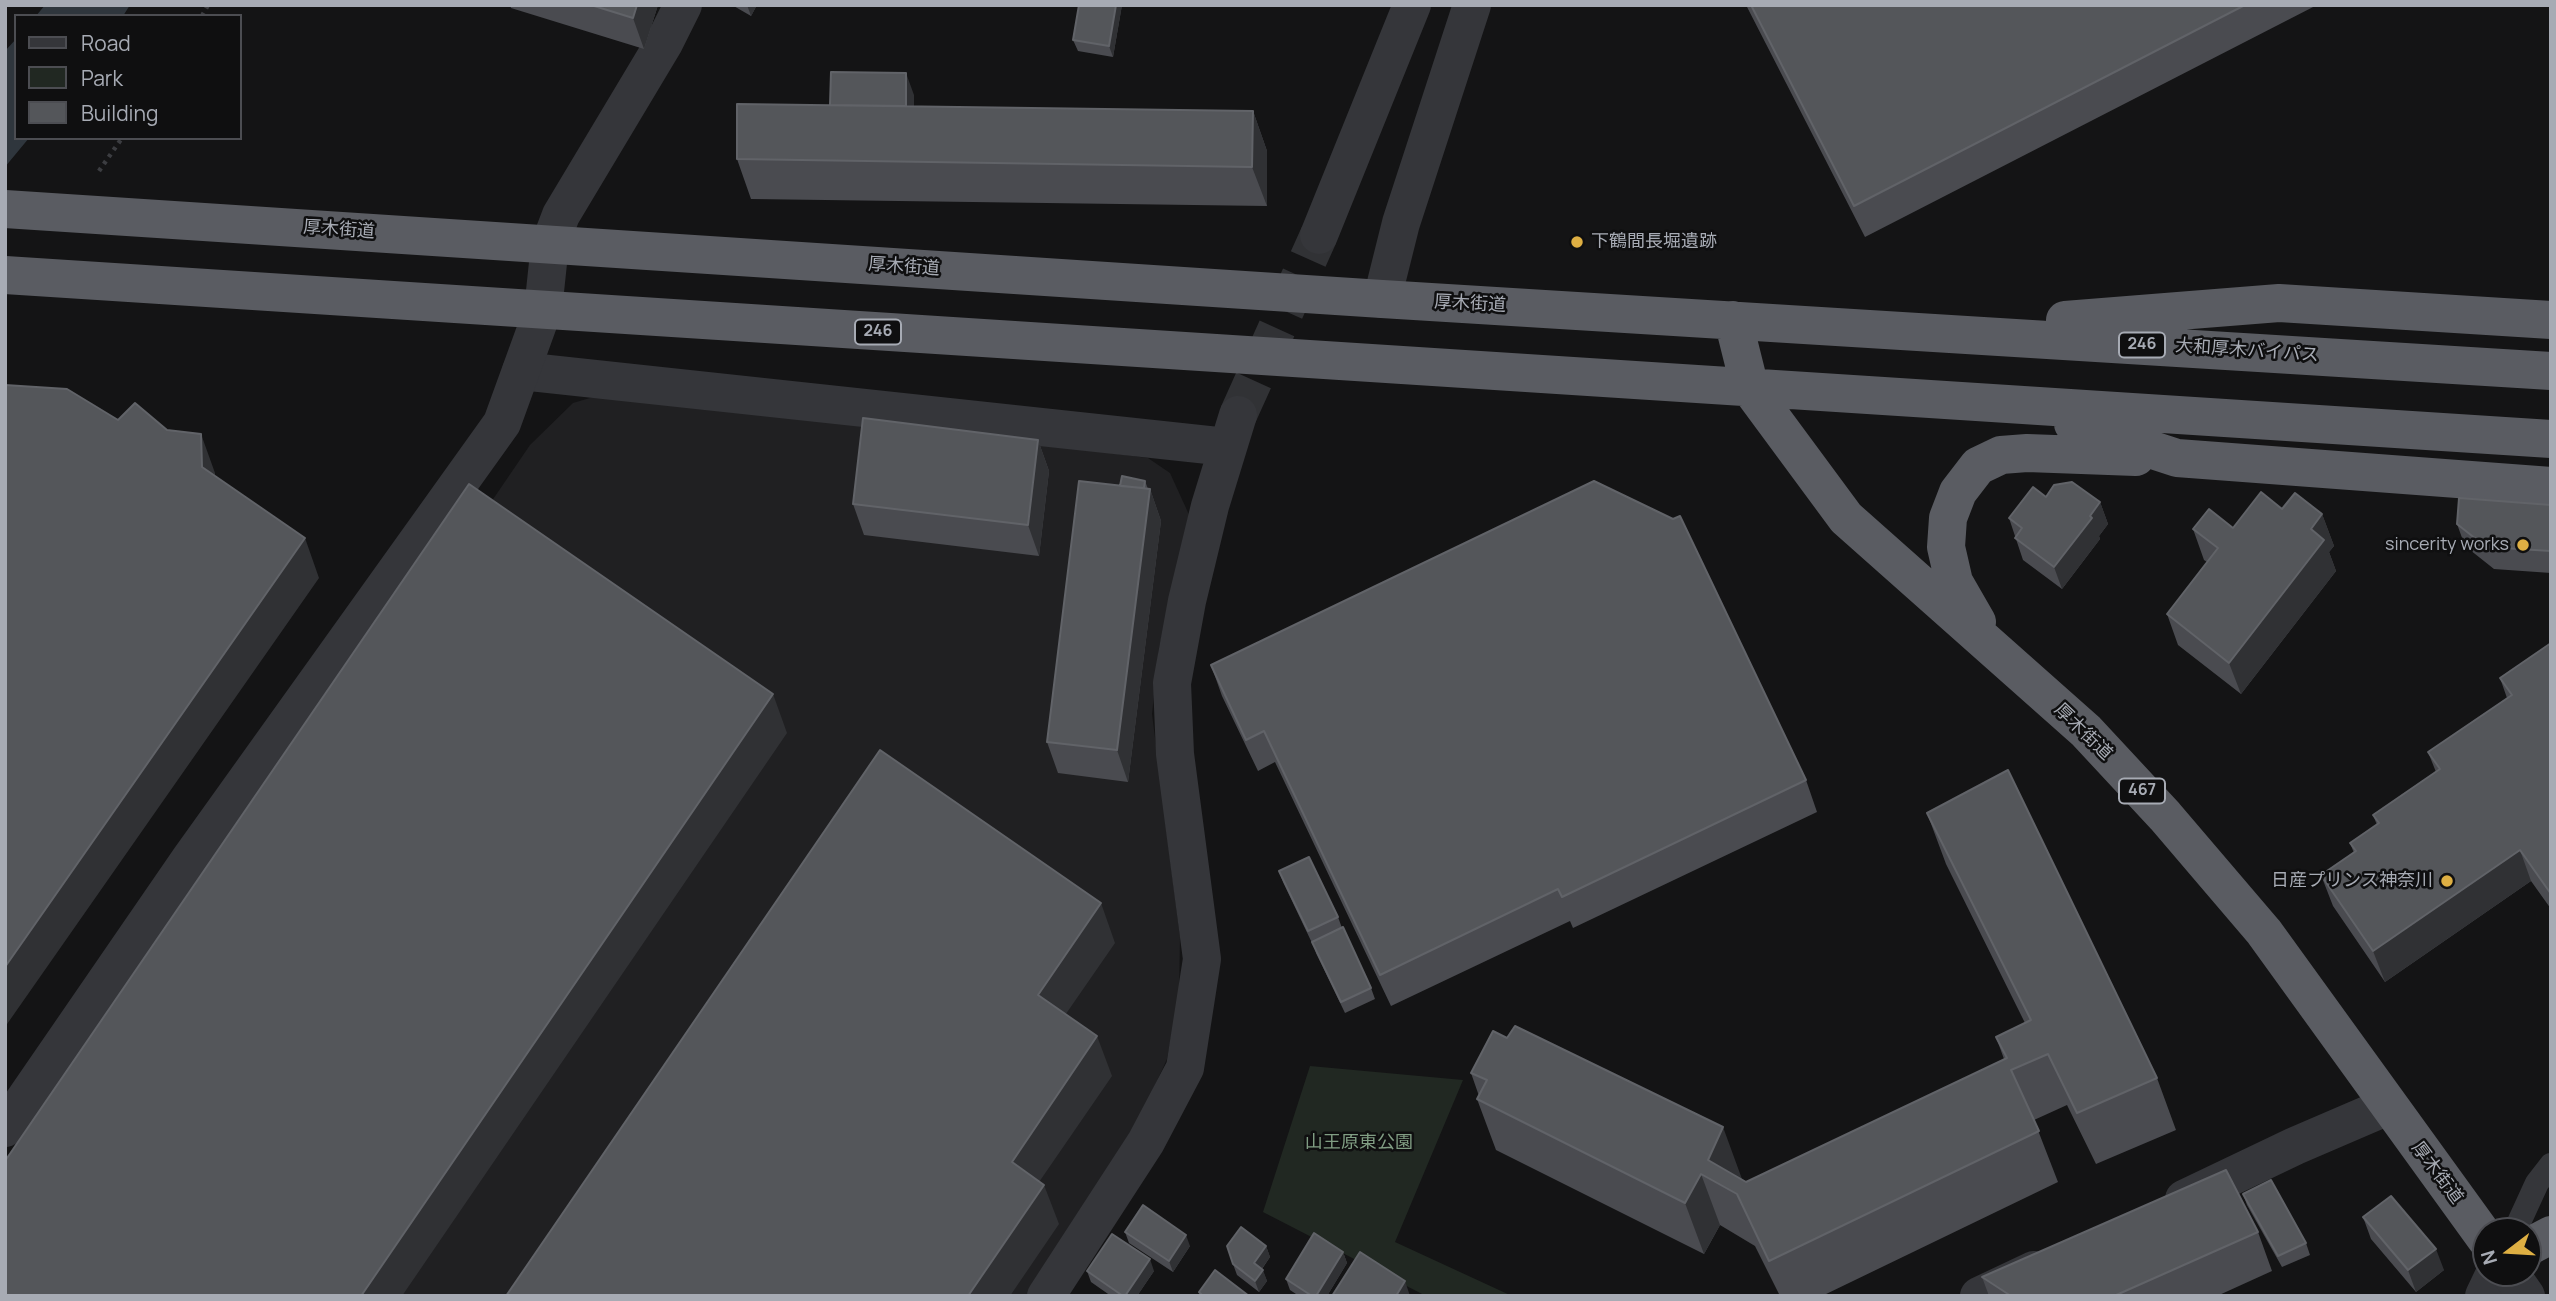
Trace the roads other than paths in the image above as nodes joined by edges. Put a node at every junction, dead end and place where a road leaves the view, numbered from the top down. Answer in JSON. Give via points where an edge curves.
{"nodes":[{"id":1,"x":682,"y":5,"type":"edge"},
{"id":2,"x":1412,"y":5,"type":"edge"},
{"id":3,"x":1472,"y":5,"type":"edge"},
{"id":4,"x":21,"y":210,"type":"edge"},
{"id":5,"x":1319,"y":235,"type":"tunnel mouth"},
{"id":6,"x":550,"y":244,"type":"junction"},
{"id":7,"x":5,"y":275,"type":"edge"},
{"id":8,"x":1382,"y":299,"type":"junction"},
{"id":9,"x":543,"y":310,"type":"junction"},
{"id":10,"x":1733,"y":320,"type":"junction"},
{"id":11,"x":2551,"y":320,"type":"edge"},
{"id":12,"x":1927,"y":331,"type":"junction"},
{"id":13,"x":521,"y":371,"type":"junction"},
{"id":14,"x":2551,"y":371,"type":"edge"},
{"id":15,"x":1750,"y":388,"type":"junction"},
{"id":16,"x":2017,"y":406,"type":"junction"},
{"id":17,"x":2183,"y":417,"type":"junction"},
{"id":18,"x":2106,"y":434,"type":"junction"},
{"id":19,"x":2551,"y":439,"type":"edge"},
{"id":20,"x":2027,"y":453,"type":"junction"},
{"id":21,"x":2177,"y":458,"type":"junction"},
{"id":22,"x":2551,"y":486,"type":"edge"},
{"id":23,"x":1990,"y":645,"type":"junction"},
{"id":24,"x":2388,"y":1106,"type":"junction"},
{"id":25,"x":5,"y":1128,"type":"edge"},
{"id":26,"x":2551,"y":1165,"type":"edge"},
{"id":27,"x":2149,"y":1215,"type":"edge"},
{"id":28,"x":2521,"y":1217,"type":"edge"},
{"id":29,"x":2472,"y":1220,"type":"edge"},
{"id":30,"x":2064,"y":1256,"type":"edge"},
{"id":31,"x":1046,"y":1296,"type":"edge"},
{"id":32,"x":1979,"y":1296,"type":"edge"}],
"edges":[{"from":1,"to":6,"type":"street","via":[[561,215]]},
{"from":2,"to":5,"type":"street"},
{"from":3,"to":8,"type":"street","via":[[1401,223]]},
{"from":4,"to":6,"type":"highway","name":"厚木街道","number":"246"},
{"from":6,"to":8,"type":"highway","name":"厚木街道","number":"246"},
{"from":6,"to":9,"type":"street"},
{"from":7,"to":9,"type":"highway","number":"246"},
{"from":8,"to":10,"type":"highway","name":"厚木街道","number":"246"},
{"from":9,"to":13,"type":"street"},
{"from":9,"to":15,"type":"highway","number":"246"},
{"from":10,"to":12,"type":"highway","name":"大和厚木バイパス","number":"246"},
{"from":10,"to":15,"type":"highway","name":"厚木街道","number":"467"},
{"from":11,"to":12,"type":"highway","via":[[2279,303]]},
{"from":12,"to":14,"type":"highway","name":"大和厚木バイパス","number":"246"},
{"from":13,"to":25,"type":"street","via":[[502,423],[190,859]]},
{"from":13,"to":31,"type":"street","via":[[1232,431],[1187,601],[1172,683],[1175,754],[1202,959],[1185,1068],[1146,1142]]},
{"from":15,"to":16,"type":"highway","number":"246"},
{"from":15,"to":23,"type":"highway","name":"厚木街道","number":"467","via":[[1846,519]]},
{"from":16,"to":17,"type":"highway","number":"246"},
{"from":16,"to":18,"type":"highway","number":"246"},
{"from":17,"to":18,"type":"highway","number":"246"},
{"from":17,"to":19,"type":"highway","number":"246"},
{"from":18,"to":20,"type":"highway","number":"246"},
{"from":18,"to":21,"type":"highway","number":"246"},
{"from":20,"to":21,"type":"highway"},
{"from":20,"to":23,"type":"highway","via":[[2001,455],[1978,466],[1958,492],[1948,518],[1946,547],[1954,582]]},
{"from":21,"to":22,"type":"highway","number":"246"},
{"from":23,"to":24,"type":"highway","name":"厚木街道","number":"467","via":[[2086,732],[2165,816],[2264,932]]},
{"from":24,"to":27,"type":"street"},
{"from":24,"to":29,"type":"highway","name":"厚木街道","number":"467"},
{"from":26,"to":28,"type":"lane"},
{"from":30,"to":32,"type":"street"}]}
